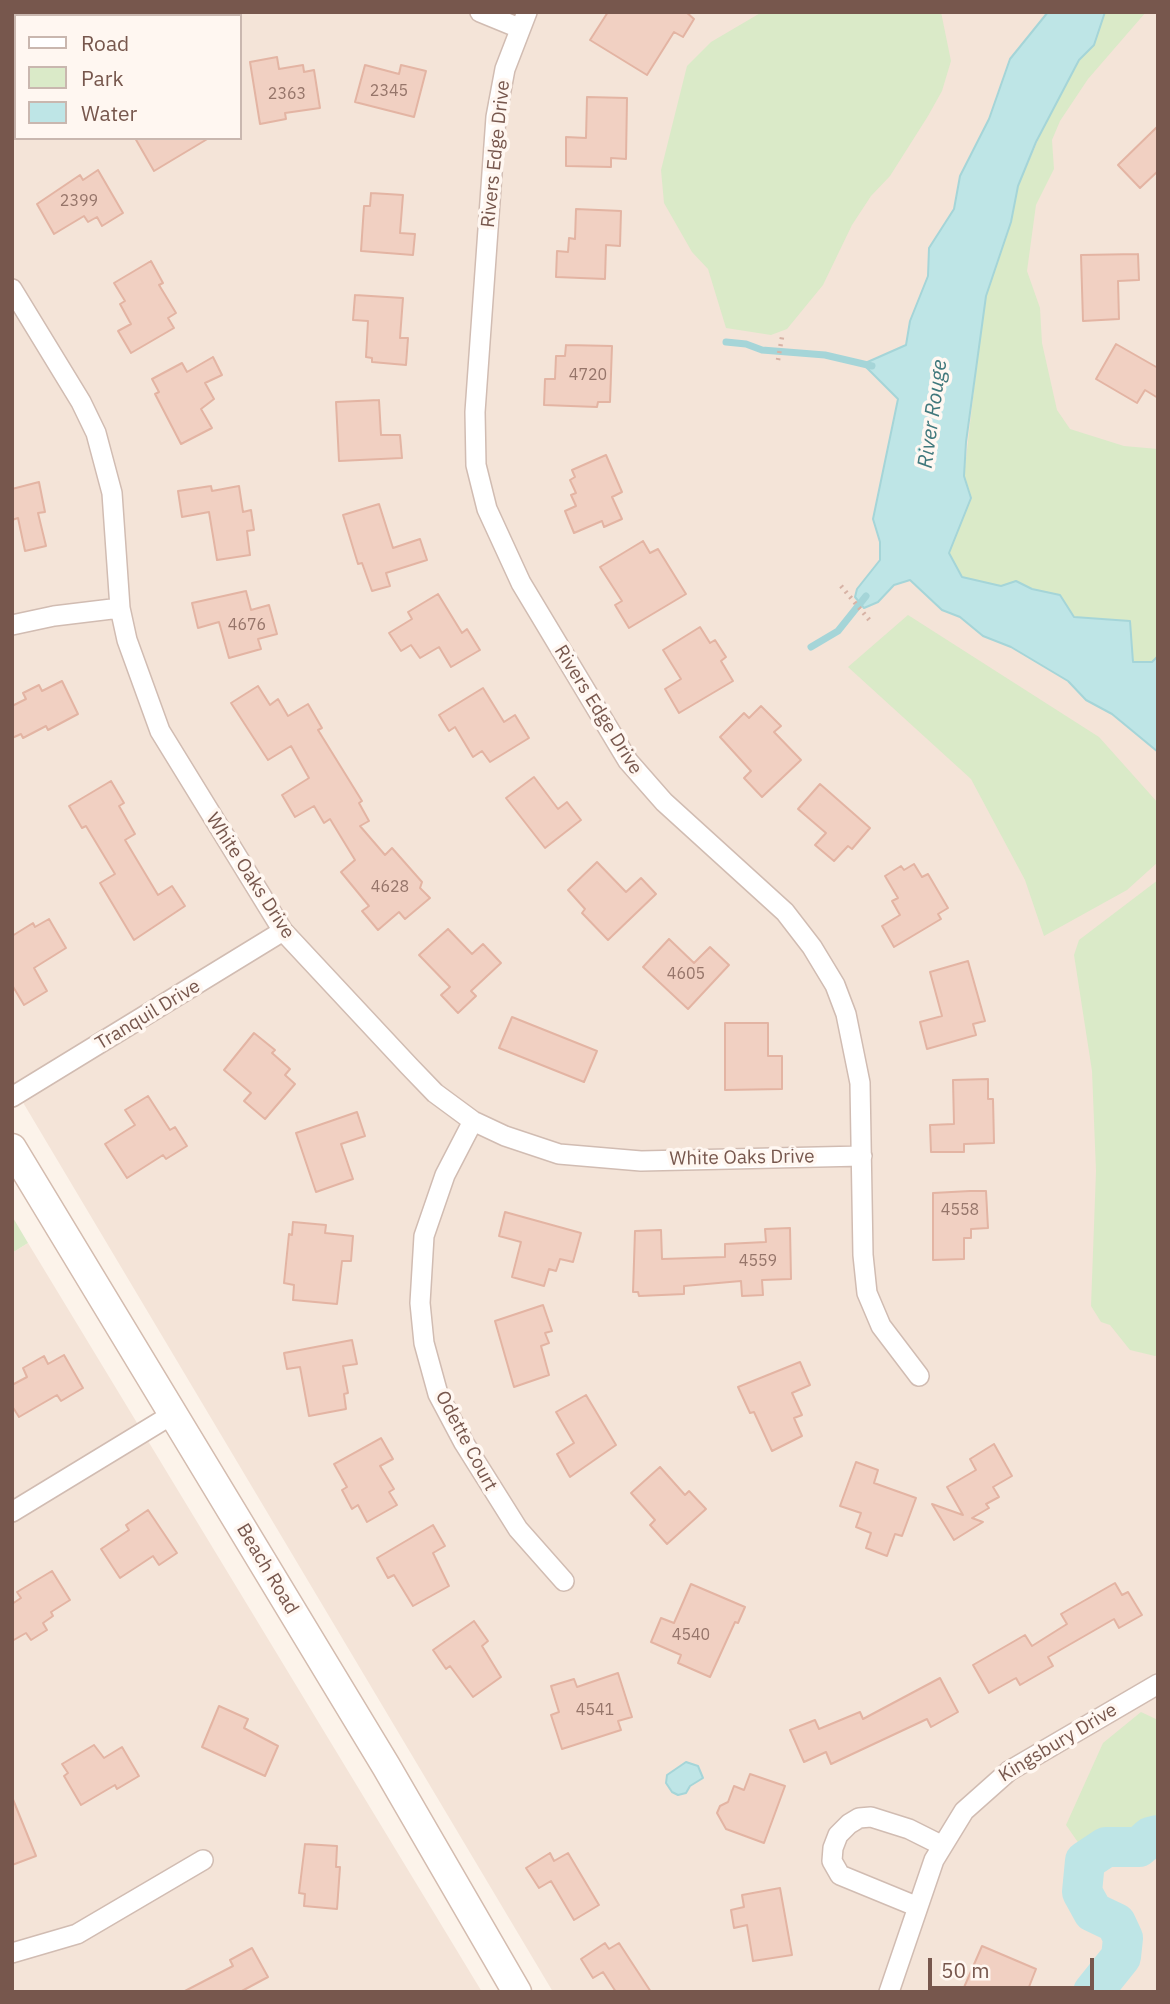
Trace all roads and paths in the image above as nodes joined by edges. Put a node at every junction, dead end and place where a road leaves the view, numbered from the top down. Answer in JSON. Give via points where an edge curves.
{"nodes":[{"id":1,"x":480,"y":12,"type":"edge"},
{"id":2,"x":523,"y":20,"type":"edge"},
{"id":3,"x":12,"y":289,"type":"edge"},
{"id":4,"x":782,"y":337,"type":"dead end"},
{"id":5,"x":778,"y":360,"type":"dead end"},
{"id":6,"x":841,"y":586,"type":"dead end"},
{"id":7,"x":120,"y":608,"type":"junction"},
{"id":8,"x":871,"y":622,"type":"dead end"},
{"id":9,"x":12,"y":625,"type":"edge"},
{"id":10,"x":283,"y":931,"type":"junction"},
{"id":11,"x":12,"y":1097,"type":"edge"},
{"id":12,"x":473,"y":1121,"type":"junction"},
{"id":13,"x":12,"y":1148,"type":"edge"},
{"id":14,"x":862,"y":1156,"type":"junction"},
{"id":15,"x":919,"y":1376,"type":"dead end"},
{"id":16,"x":173,"y":1414,"type":"junction"},
{"id":17,"x":12,"y":1512,"type":"edge"},
{"id":18,"x":564,"y":1581,"type":"dead end"},
{"id":19,"x":1158,"y":1684,"type":"edge"},
{"id":20,"x":941,"y":1845,"type":"junction"},
{"id":21,"x":202,"y":1860,"type":"dead end"},
{"id":22,"x":918,"y":1907,"type":"junction"},
{"id":23,"x":12,"y":1953,"type":"edge"},
{"id":24,"x":517,"y":1992,"type":"edge"},
{"id":25,"x":889,"y":1992,"type":"edge"}],
"edges":[{"from":1,"to":2,"type":"street"},
{"from":2,"to":14,"type":"street","name":"Rivers Edge Drive","via":[[505,69],[496,117],[475,412],[476,465],[487,509],[521,583],[628,761],[664,802],[785,912],[835,985],[857,1063]]},
{"from":3,"to":7,"type":"street","name":"White Oaks Drive","via":[[96,433],[111,493]]},
{"from":4,"to":5,"type":"path"},
{"from":6,"to":8,"type":"path"},
{"from":7,"to":9,"type":"street"},
{"from":7,"to":10,"type":"street","name":"White Oaks Drive","via":[[136,671],[160,731]]},
{"from":10,"to":11,"type":"street","name":"Tranquil Drive"},
{"from":10,"to":12,"type":"street","name":"White Oaks Drive","via":[[435,1093]]},
{"from":12,"to":14,"type":"street","name":"White Oaks Drive","via":[[532,1146],[589,1159]]},
{"from":12,"to":18,"type":"street","name":"Odette Court","via":[[445,1175],[424,1236],[420,1303],[424,1342],[439,1394],[464,1443],[518,1529]]},
{"from":13,"to":16,"type":"street","name":"Beach Road"},
{"from":14,"to":15,"type":"street","name":"Rivers Edge Drive","via":[[867,1293],[881,1326]]},
{"from":16,"to":17,"type":"street"},
{"from":16,"to":24,"type":"street","name":"Beach Road"},
{"from":19,"to":20,"type":"street","name":"Kingsbury Drive","via":[[994,1781],[964,1811]]},
{"from":20,"to":22,"type":"street","name":"Kingsbury Drive"},
{"from":20,"to":22,"type":"street","via":[[871,1817],[849,1824],[833,1848],[832,1861],[840,1875]]},
{"from":21,"to":23,"type":"street","via":[[77,1934]]},
{"from":22,"to":25,"type":"street","name":"Kingsbury Drive"}]}
